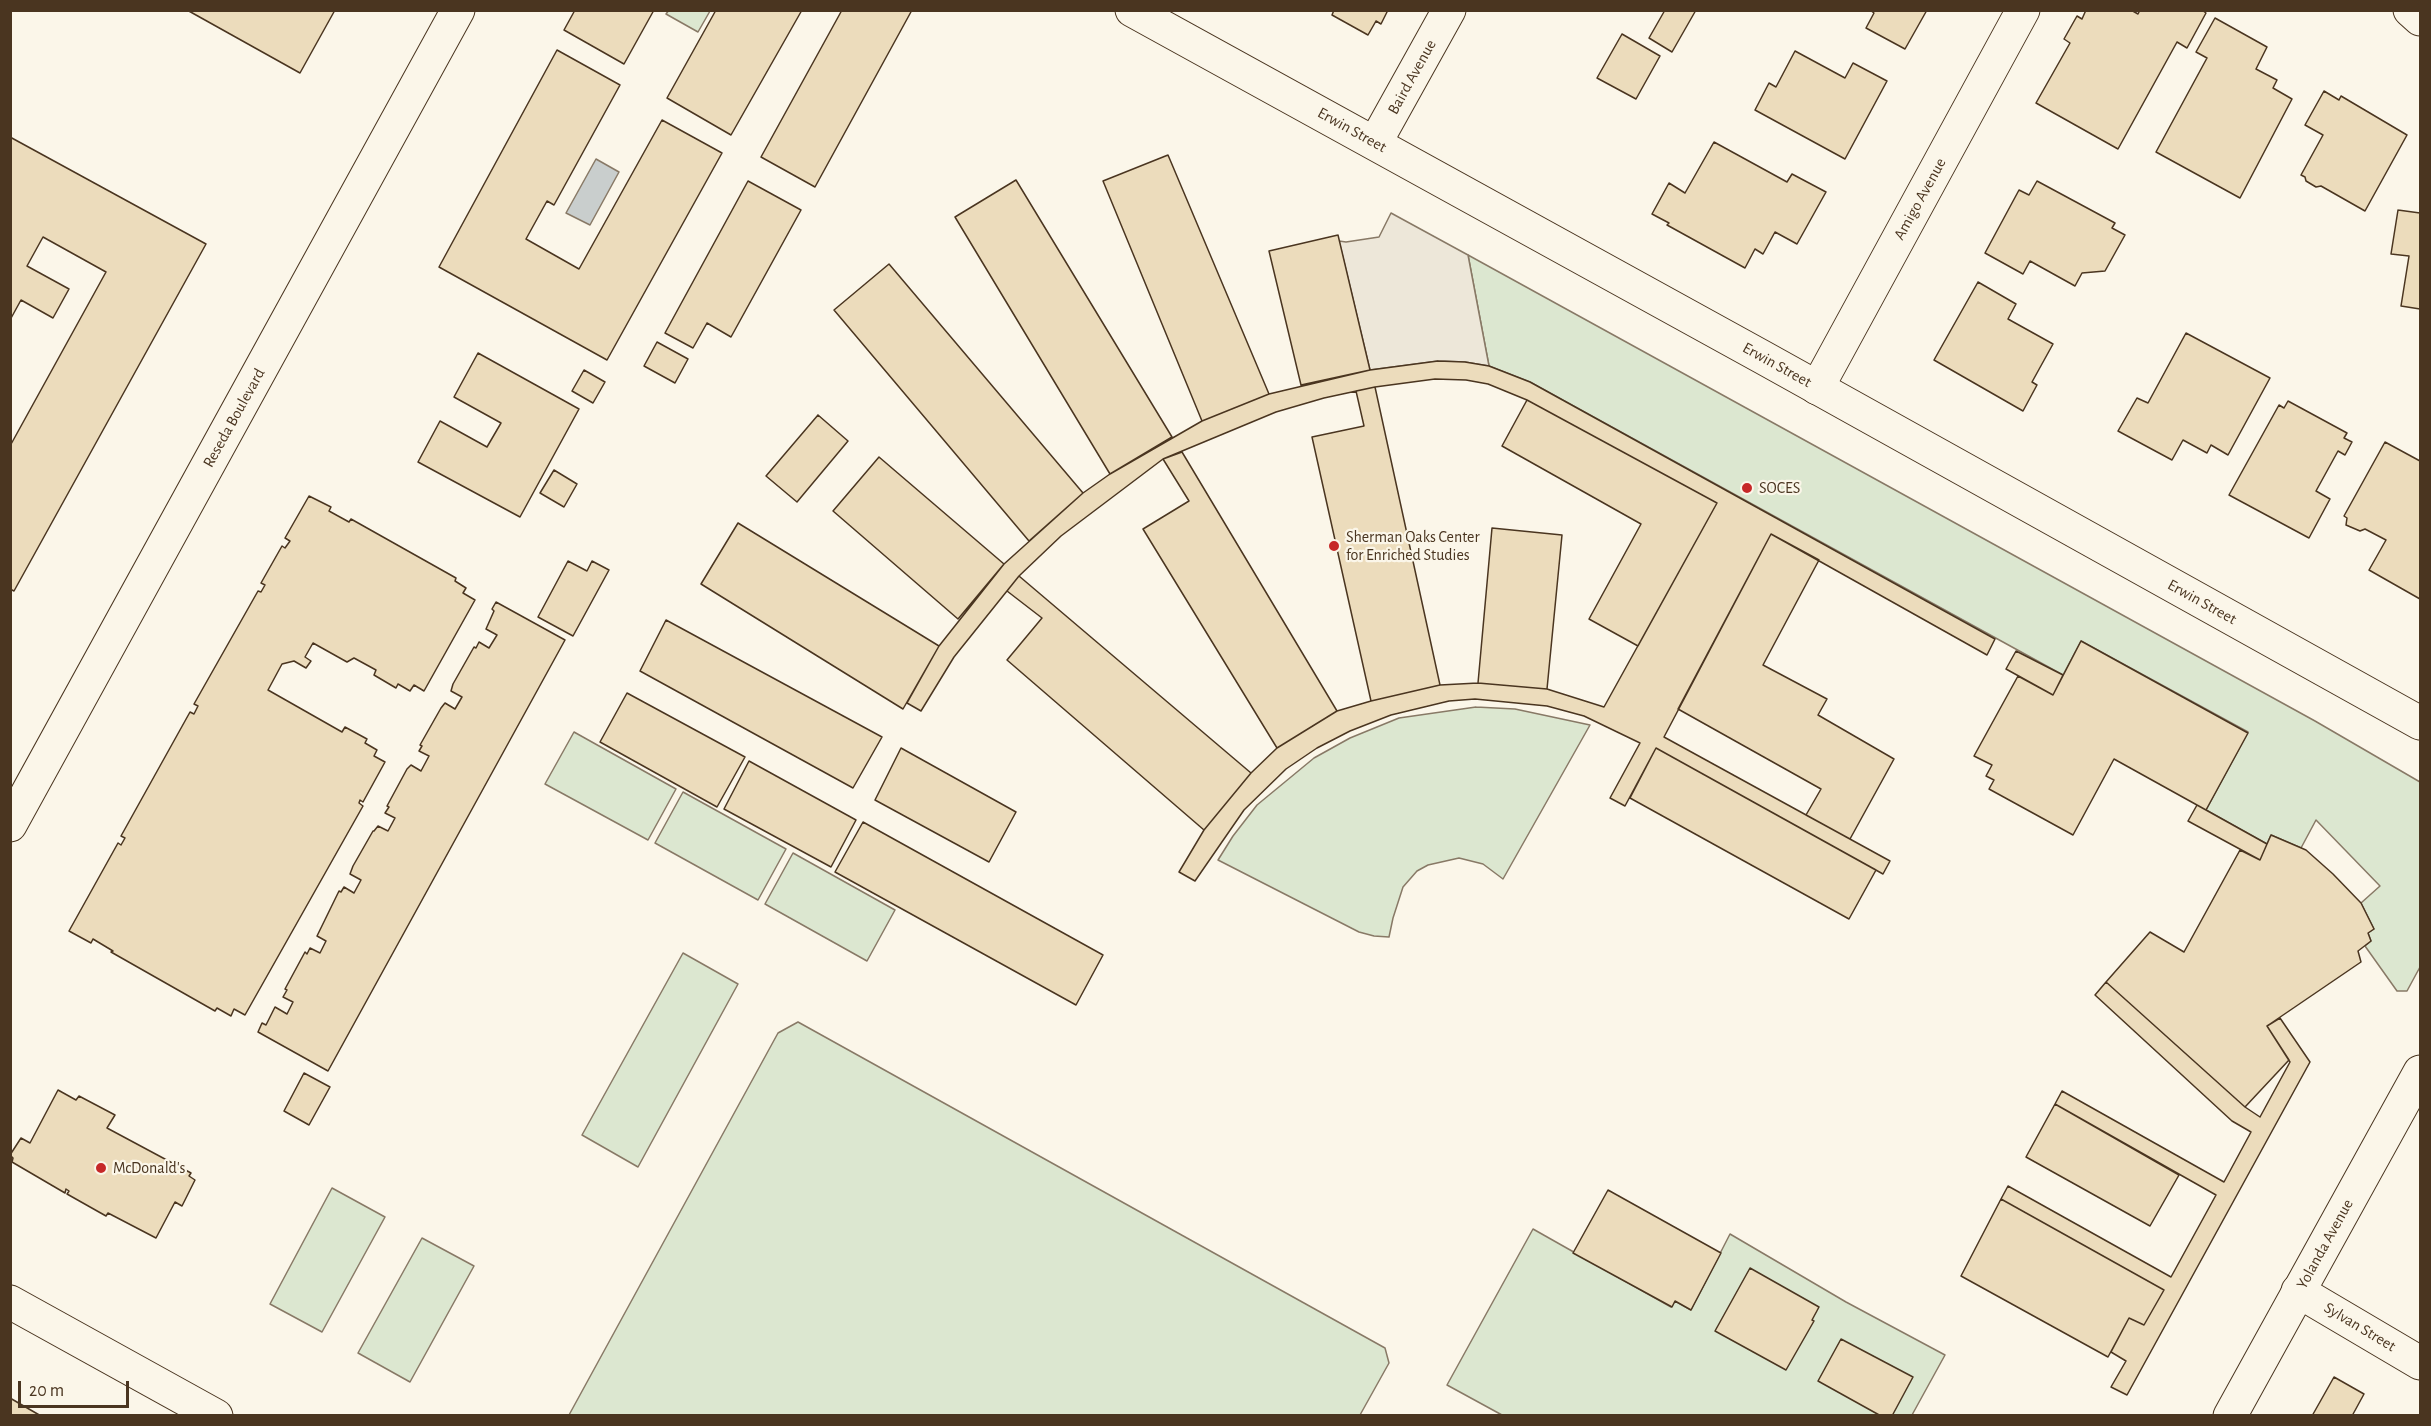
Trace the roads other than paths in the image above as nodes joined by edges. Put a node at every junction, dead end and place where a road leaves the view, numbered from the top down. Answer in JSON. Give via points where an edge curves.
{"nodes":[{"id":1,"x":458,"y":10,"type":"edge"},
{"id":2,"x":1132,"y":10,"type":"edge"},
{"id":3,"x":1449,"y":10,"type":"edge"},
{"id":4,"x":2023,"y":10,"type":"edge"},
{"id":5,"x":2410,"y":10,"type":"edge"},
{"id":6,"x":2421,"y":19,"type":"edge"},
{"id":7,"x":1375,"y":142,"type":"junction"},
{"id":8,"x":1817,"y":388,"type":"junction"},
{"id":9,"x":2421,"y":723,"type":"edge"},
{"id":10,"x":10,"y":825,"type":"edge"},
{"id":11,"x":2421,"y":1072,"type":"edge"},
{"id":12,"x":2298,"y":1291,"type":"junction"},
{"id":13,"x":10,"y":1302,"type":"edge"},
{"id":14,"x":2421,"y":1363,"type":"edge"},
{"id":15,"x":216,"y":1416,"type":"edge"},
{"id":16,"x":2230,"y":1416,"type":"edge"}],
"edges":[{"from":1,"to":10,"type":"street","name":"Reseda Boulevard"},
{"from":2,"to":7,"type":"street","name":"Erwin Street"},
{"from":3,"to":7,"type":"street","name":"Baird Avenue"},
{"from":4,"to":8,"type":"street","name":"Amigo Avenue"},
{"from":5,"to":6,"type":"street"},
{"from":7,"to":8,"type":"street","name":"Erwin Street"},
{"from":8,"to":9,"type":"street","name":"Erwin Street"},
{"from":11,"to":12,"type":"street","name":"Yolanda Avenue"},
{"from":12,"to":14,"type":"street","name":"Sylvan Street"},
{"from":12,"to":16,"type":"street","name":"Yolanda Avenue"},
{"from":13,"to":15,"type":"street"}]}
